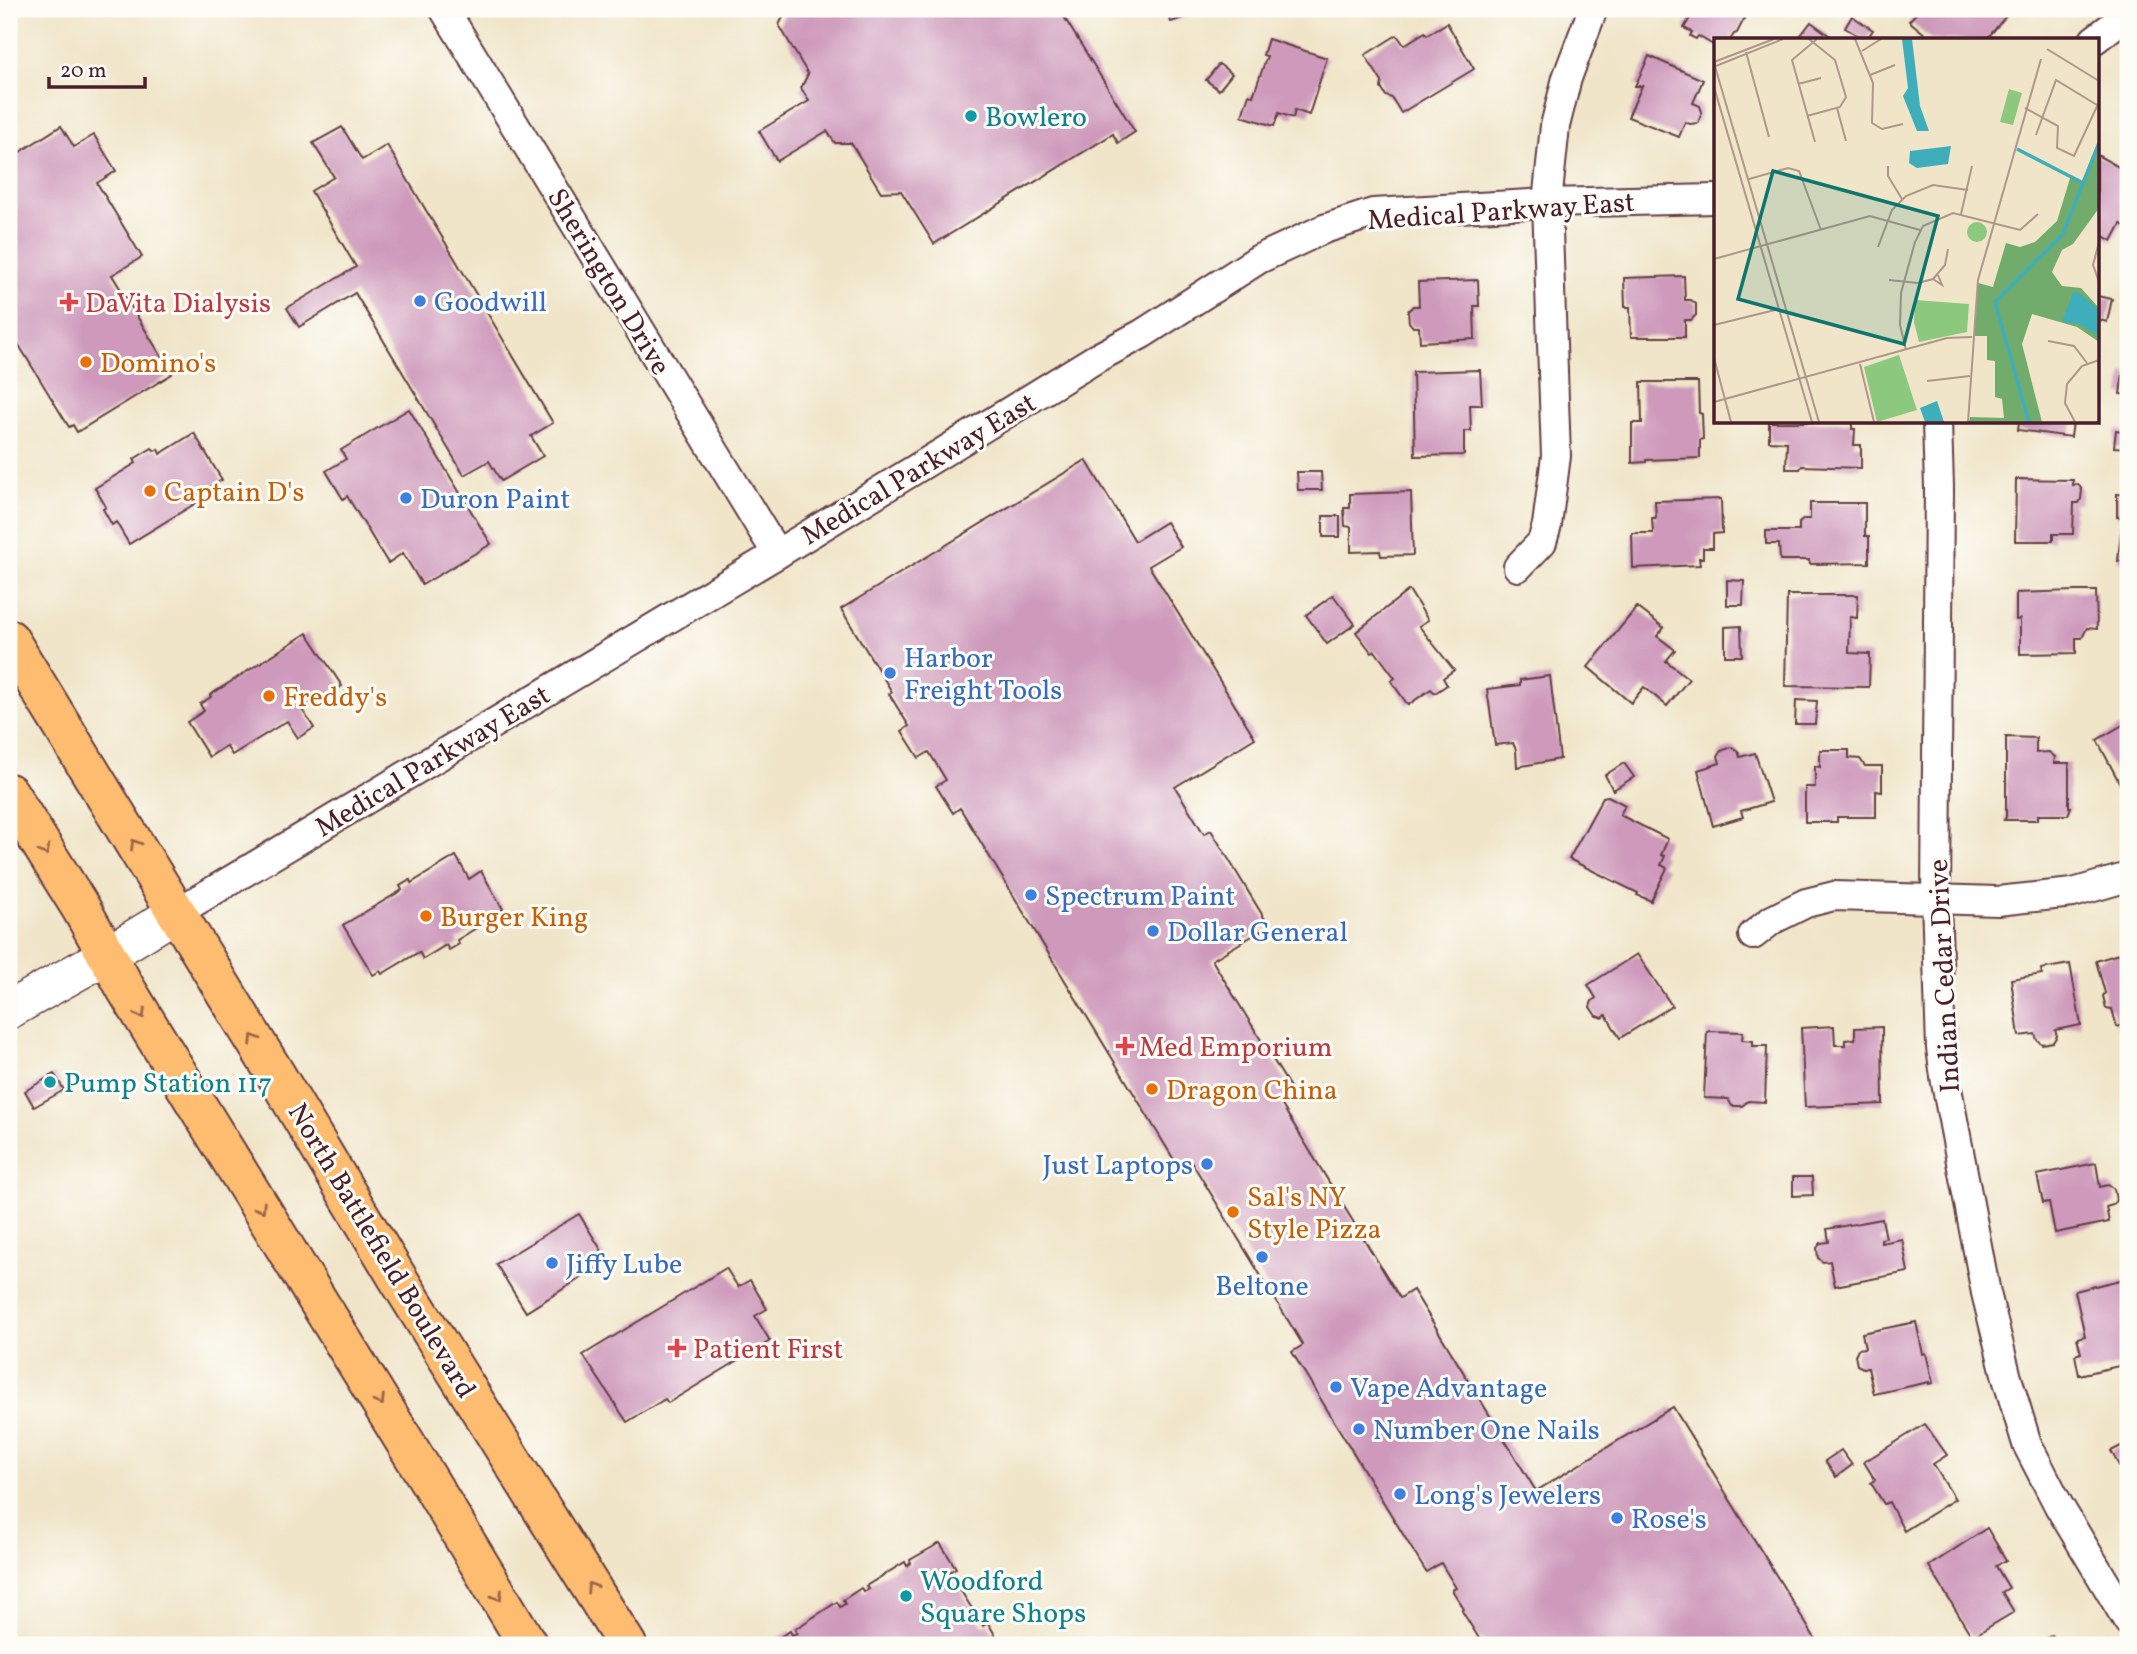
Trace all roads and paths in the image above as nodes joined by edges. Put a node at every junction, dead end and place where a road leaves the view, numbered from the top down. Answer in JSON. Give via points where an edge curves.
{"nodes":[{"id":1,"x":443,"y":9,"type":"edge"},
{"id":2,"x":1594,"y":9,"type":"edge"},
{"id":3,"x":2128,"y":14,"type":"edge"},
{"id":4,"x":2097,"y":38,"type":"edge"},
{"id":5,"x":1714,"y":199,"type":"edge"},
{"id":6,"x":1547,"y":203,"type":"junction"},
{"id":7,"x":1937,"y":424,"type":"edge"},
{"id":8,"x":776,"y":554,"type":"junction"},
{"id":9,"x":1518,"y":567,"type":"dead end"},
{"id":10,"x":9,"y":639,"type":"edge"},
{"id":11,"x":9,"y":793,"type":"edge"},
{"id":12,"x":2128,"y":877,"type":"edge"},
{"id":13,"x":1936,"y":898,"type":"junction"},
{"id":14,"x":176,"y":913,"type":"junction"},
{"id":15,"x":1753,"y":935,"type":"dead end"},
{"id":16,"x":107,"y":955,"type":"junction"},
{"id":17,"x":9,"y":1010,"type":"edge"},
{"id":18,"x":2128,"y":1620,"type":"edge"},
{"id":19,"x":518,"y":1642,"type":"edge"},
{"id":20,"x":627,"y":1645,"type":"edge"}],
"edges":[{"from":1,"to":8,"type":"street","name":"Sherington Drive"},
{"from":2,"to":6,"type":"street","via":[[1567,78],[1555,126]]},
{"from":3,"to":4,"type":"street"},
{"from":5,"to":6,"type":"street","name":"Medical Parkway East"},
{"from":6,"to":8,"type":"street","name":"Medical Parkway East","via":[[1373,213],[1324,229],[1259,259]]},
{"from":6,"to":9,"type":"street","via":[[1556,456],[1542,541]]},
{"from":7,"to":13,"type":"street","name":"Indian Cedar Drive"},
{"from":8,"to":14,"type":"street","name":"Medical Parkway East"},
{"from":14,"to":10,"type":"main road","name":"North Battlefield Boulevard","one_way":true},
{"from":11,"to":16,"type":"main road","one_way":true},
{"from":12,"to":13,"type":"street","via":[[2042,898]]},
{"from":13,"to":15,"type":"street","via":[[1834,896],[1806,903]]},
{"from":13,"to":18,"type":"street","name":"Indian Cedar Drive","via":[[1944,1072],[2007,1378],[2027,1444]]},
{"from":14,"to":16,"type":"street"},
{"from":20,"to":14,"type":"main road","name":"North Battlefield Boulevard","one_way":true},
{"from":16,"to":17,"type":"street"},
{"from":16,"to":19,"type":"main road","one_way":true}]}
